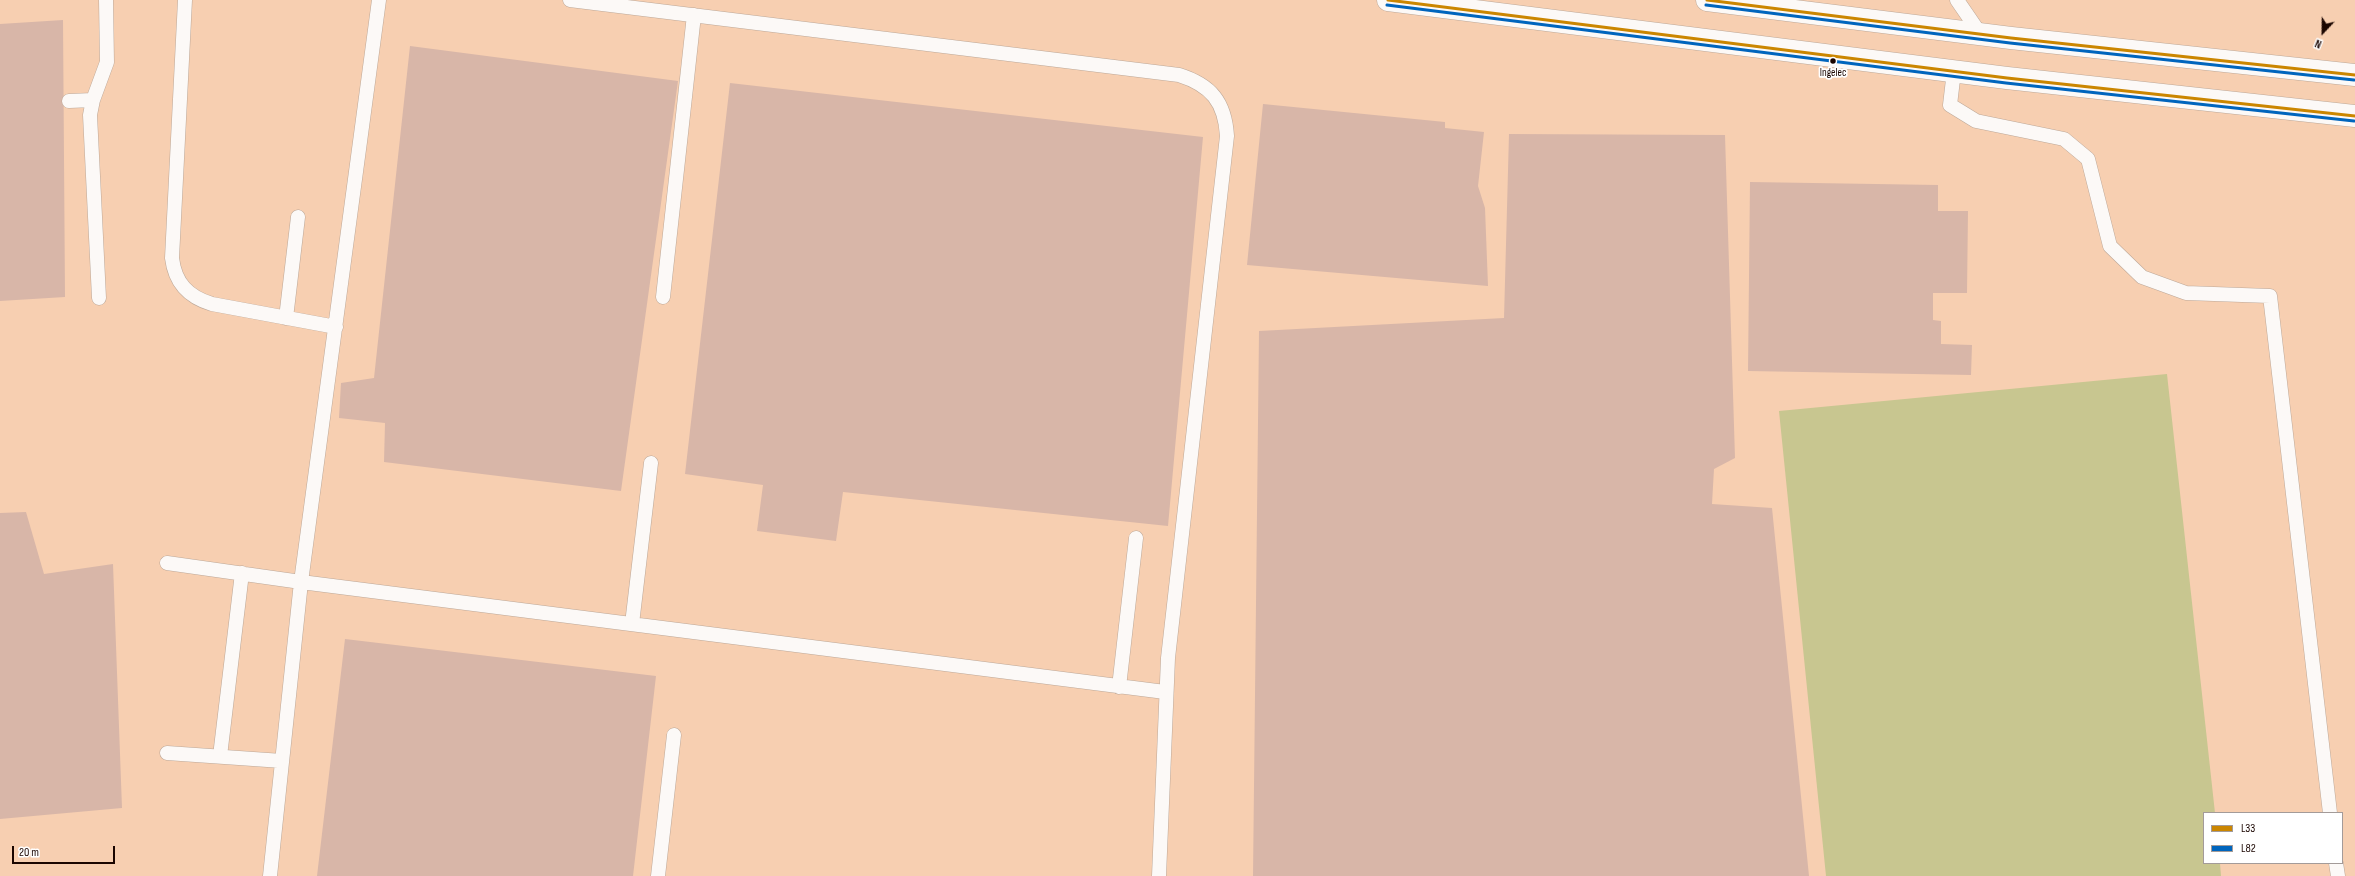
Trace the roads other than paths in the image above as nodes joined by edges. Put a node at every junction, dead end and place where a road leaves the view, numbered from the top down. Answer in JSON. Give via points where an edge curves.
{"nodes":[{"id":1,"x":106,"y":0,"type":"edge"},
{"id":2,"x":185,"y":0,"type":"edge"},
{"id":3,"x":379,"y":0,"type":"edge"},
{"id":4,"x":570,"y":0,"type":"edge"},
{"id":5,"x":1388,"y":0,"type":"edge"},
{"id":6,"x":1707,"y":0,"type":"edge"},
{"id":7,"x":1957,"y":0,"type":"edge"},
{"id":8,"x":694,"y":15,"type":"junction"},
{"id":9,"x":1981,"y":35,"type":"junction"},
{"id":10,"x":1954,"y":71,"type":"junction"},
{"id":11,"x":2355,"y":75,"type":"edge"},
{"id":12,"x":93,"y":100,"type":"junction"},
{"id":13,"x":69,"y":101,"type":"dead end"},
{"id":14,"x":2355,"y":116,"type":"edge"},
{"id":15,"x":298,"y":217,"type":"dead end"},
{"id":16,"x":662,"y":297,"type":"dead end"},
{"id":17,"x":99,"y":298,"type":"dead end"},
{"id":18,"x":286,"y":318,"type":"junction"},
{"id":19,"x":336,"y":327,"type":"junction"},
{"id":20,"x":651,"y":463,"type":"dead end"},
{"id":21,"x":1136,"y":538,"type":"dead end"},
{"id":22,"x":167,"y":563,"type":"dead end"},
{"id":23,"x":242,"y":573,"type":"junction"},
{"id":24,"x":301,"y":582,"type":"junction"},
{"id":25,"x":632,"y":624,"type":"junction"},
{"id":26,"x":1119,"y":687,"type":"junction"},
{"id":27,"x":1165,"y":692,"type":"junction"},
{"id":28,"x":674,"y":734,"type":"dead end"},
{"id":29,"x":167,"y":753,"type":"dead end"},
{"id":30,"x":220,"y":756,"type":"junction"},
{"id":31,"x":282,"y":761,"type":"junction"},
{"id":32,"x":2330,"y":812,"type":"edge"},
{"id":33,"x":2336,"y":864,"type":"edge"},
{"id":34,"x":270,"y":876,"type":"edge"},
{"id":35,"x":658,"y":876,"type":"edge"},
{"id":36,"x":1159,"y":876,"type":"edge"},
{"id":37,"x":2338,"y":876,"type":"edge"}],
"edges":[{"from":1,"to":12,"type":"lane","via":[[108,62]]},
{"from":2,"to":18,"type":"lane","via":[[172,258],[174,270],[186,291],[198,300]]},
{"from":3,"to":19,"type":"lane"},
{"from":4,"to":8,"type":"lane"},
{"from":5,"to":10,"type":"main road"},
{"from":6,"to":9,"type":"main road"},
{"from":7,"to":9,"type":"lane"},
{"from":8,"to":16,"type":"lane"},
{"from":8,"to":27,"type":"lane","via":[[1179,75],[1204,86],[1214,96],[1222,108],[1227,136]]},
{"from":9,"to":11,"type":"main road"},
{"from":10,"to":14,"type":"main road"},
{"from":10,"to":32,"type":"lane","via":[[1950,105],[1976,122],[2064,140],[2088,159],[2110,246],[2142,277],[2186,293],[2270,296]]},
{"from":12,"to":13,"type":"lane"},
{"from":12,"to":17,"type":"lane","via":[[90,131]]},
{"from":15,"to":18,"type":"lane"},
{"from":18,"to":19,"type":"lane"},
{"from":19,"to":24,"type":"lane"},
{"from":20,"to":25,"type":"lane"},
{"from":21,"to":26,"type":"lane"},
{"from":22,"to":23,"type":"lane"},
{"from":23,"to":24,"type":"lane"},
{"from":23,"to":30,"type":"lane"},
{"from":24,"to":25,"type":"lane"},
{"from":24,"to":31,"type":"lane"},
{"from":25,"to":26,"type":"lane"},
{"from":26,"to":27,"type":"lane"},
{"from":27,"to":36,"type":"lane"},
{"from":28,"to":35,"type":"lane"},
{"from":29,"to":30,"type":"lane"},
{"from":30,"to":31,"type":"lane"},
{"from":31,"to":34,"type":"lane"},
{"from":33,"to":37,"type":"lane"}]}
